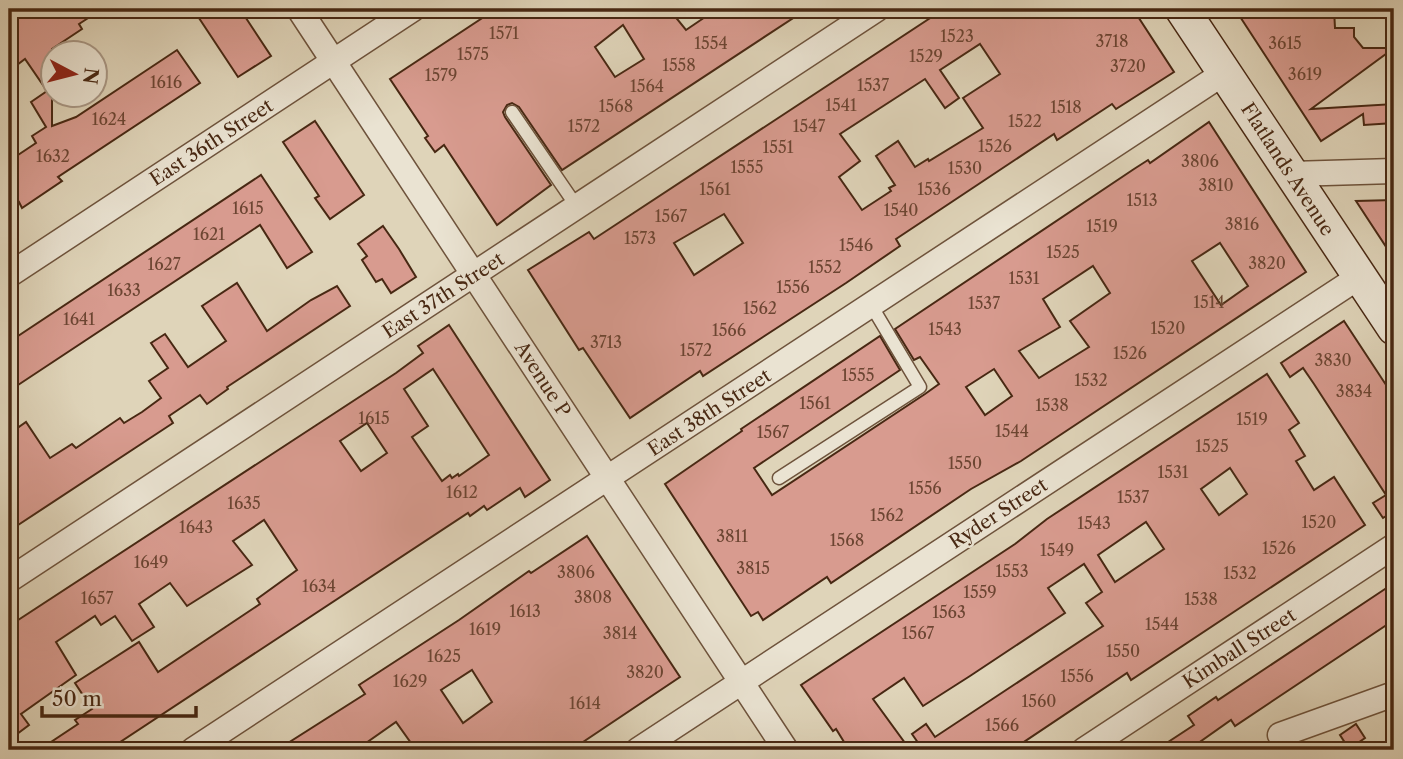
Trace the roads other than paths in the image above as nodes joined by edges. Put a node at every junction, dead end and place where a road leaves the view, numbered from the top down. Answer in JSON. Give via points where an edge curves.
{"nodes":[{"id":1,"x":299,"y":9,"type":"edge"},
{"id":2,"x":413,"y":9,"type":"edge"},
{"id":3,"x":877,"y":9,"type":"edge"},
{"id":4,"x":1182,"y":9,"type":"edge"},
{"id":5,"x":334,"y":61,"type":"junction"},
{"id":6,"x":1224,"y":73,"type":"junction"},
{"id":7,"x":512,"y":112,"type":"dead end"},
{"id":8,"x":1394,"y":172,"type":"edge"},
{"id":9,"x":1291,"y":174,"type":"junction"},
{"id":10,"x":577,"y":207,"type":"junction"},
{"id":11,"x":9,"y":275,"type":"edge"},
{"id":12,"x":474,"y":275,"type":"junction"},
{"id":13,"x":1359,"y":277,"type":"junction"},
{"id":14,"x":871,"y":305,"type":"junction"},
{"id":15,"x":1394,"y":328,"type":"edge"},
{"id":16,"x":608,"y":478,"type":"junction"},
{"id":17,"x":779,"y":478,"type":"dead end"},
{"id":18,"x":1394,"y":546,"type":"edge"},
{"id":19,"x":9,"y":580,"type":"edge"},
{"id":20,"x":742,"y":682,"type":"junction"},
{"id":21,"x":1394,"y":694,"type":"edge"},
{"id":22,"x":1280,"y":735,"type":"dead end"},
{"id":23,"x":193,"y":750,"type":"edge"},
{"id":24,"x":638,"y":750,"type":"edge"},
{"id":25,"x":786,"y":750,"type":"edge"},
{"id":26,"x":1084,"y":750,"type":"edge"}],
"edges":[{"from":1,"to":5,"type":"street","name":"Avenue P"},
{"from":2,"to":5,"type":"street","name":"East 36th Street"},
{"from":3,"to":10,"type":"street","name":"East 37th Street"},
{"from":4,"to":6,"type":"main road","name":"Flatlands Avenue"},
{"from":5,"to":11,"type":"street","name":"East 36th Street"},
{"from":5,"to":12,"type":"street","name":"Avenue P"},
{"from":6,"to":9,"type":"main road","name":"Flatlands Avenue"},
{"from":6,"to":14,"type":"street","name":"East 38th Street"},
{"from":7,"to":10,"type":"lane"},
{"from":8,"to":9,"type":"street"},
{"from":9,"to":13,"type":"main road","name":"Flatlands Avenue"},
{"from":10,"to":12,"type":"street","name":"East 37th Street"},
{"from":12,"to":16,"type":"street","name":"Avenue P"},
{"from":12,"to":19,"type":"street","name":"East 37th Street"},
{"from":13,"to":15,"type":"main road","name":"Flatlands Avenue"},
{"from":13,"to":20,"type":"street","name":"Ryder Street"},
{"from":14,"to":16,"type":"street","name":"East 38th Street"},
{"from":14,"to":17,"type":"lane","via":[[920,387]]},
{"from":16,"to":20,"type":"street","name":"Avenue P"},
{"from":16,"to":23,"type":"street","name":"East 38th Street"},
{"from":18,"to":26,"type":"street","name":"Kimball Street"},
{"from":20,"to":24,"type":"street","name":"Ryder Street"},
{"from":20,"to":25,"type":"street","name":"Avenue P"},
{"from":21,"to":22,"type":"street"}]}
